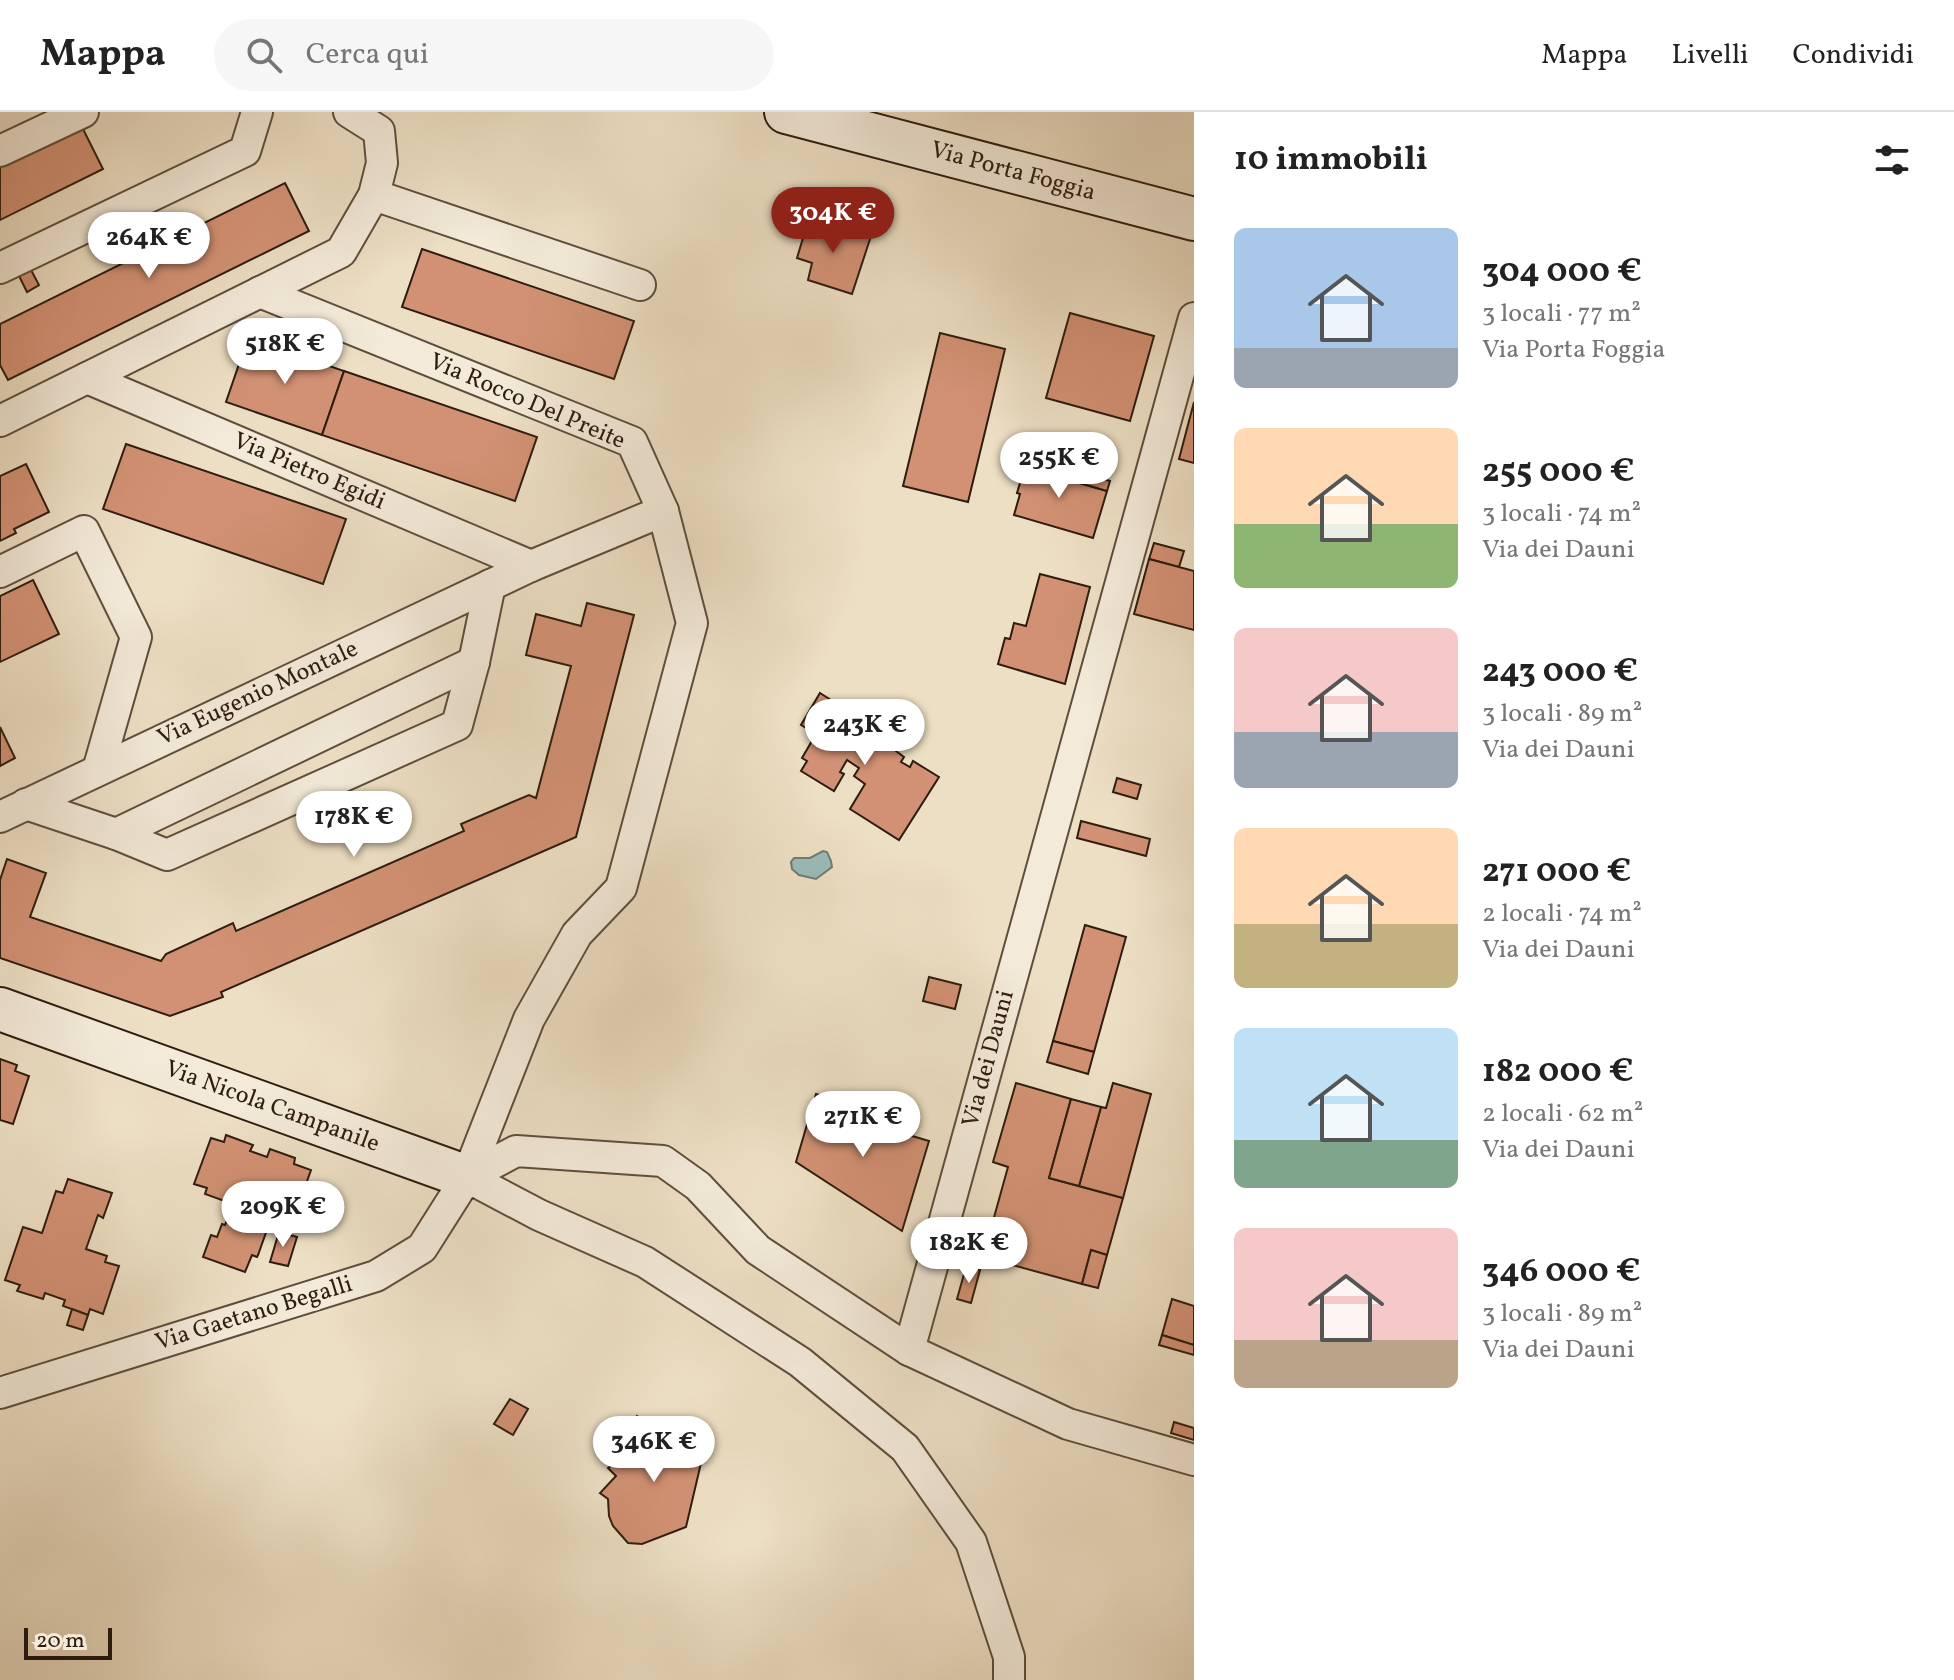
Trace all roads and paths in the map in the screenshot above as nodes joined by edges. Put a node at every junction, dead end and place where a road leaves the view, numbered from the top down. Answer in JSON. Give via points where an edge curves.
{"nodes":[{"id":1,"x":83,"y":112,"type":"edge"},
{"id":2,"x":257,"y":112,"type":"edge"},
{"id":3,"x":349,"y":112,"type":"edge"},
{"id":4,"x":786,"y":112,"type":"edge"},
{"id":5,"x":0,"y":151,"type":"edge"},
{"id":6,"x":374,"y":195,"type":"junction"},
{"id":7,"x":1194,"y":219,"type":"edge"},
{"id":8,"x":0,"y":268,"type":"edge"},
{"id":9,"x":640,"y":285,"type":"dead end"},
{"id":10,"x":260,"y":292,"type":"junction"},
{"id":11,"x":1194,"y":318,"type":"edge"},
{"id":12,"x":87,"y":378,"type":"junction"},
{"id":13,"x":0,"y":421,"type":"edge"},
{"id":14,"x":663,"y":511,"type":"junction"},
{"id":15,"x":531,"y":566,"type":"junction"},
{"id":16,"x":0,"y":572,"type":"edge"},
{"id":17,"x":490,"y":585,"type":"junction"},
{"id":18,"x":474,"y":662,"type":"junction"},
{"id":19,"x":98,"y":770,"type":"junction"},
{"id":20,"x":13,"y":810,"type":"edge"},
{"id":21,"x":116,"y":834,"type":"junction"},
{"id":22,"x":621,"y":888,"type":"joint"},
{"id":23,"x":0,"y":1009,"type":"edge"},
{"id":24,"x":467,"y":1177,"type":"junction"},
{"id":25,"x":909,"y":1350,"type":"junction"},
{"id":26,"x":0,"y":1393,"type":"edge"},
{"id":27,"x":1194,"y":1460,"type":"edge"},
{"id":28,"x":1009,"y":1680,"type":"edge"}],
"edges":[{"from":1,"to":5,"type":"street"},
{"from":2,"to":8,"type":"street","via":[[245,151]]},
{"from":3,"to":6,"type":"street","via":[[379,131],[382,163]]},
{"from":4,"to":7,"type":"street","name":"Via Porta Foggia"},
{"from":6,"to":9,"type":"street"},
{"from":6,"to":10,"type":"street","via":[[341,252]]},
{"from":10,"to":12,"type":"street"},
{"from":10,"to":14,"type":"street","name":"Via Rocco Del Preite","via":[[632,442]]},
{"from":11,"to":25,"type":"street","name":"Via dei Dauni"},
{"from":12,"to":13,"type":"street"},
{"from":12,"to":15,"type":"street","name":"Via Pietro Egidi"},
{"from":14,"to":15,"type":"street","name":"Via Eugenio Montale"},
{"from":14,"to":22,"type":"street","name":"Via Rocco Del Preite","via":[[692,623]]},
{"from":15,"to":17,"type":"street","name":"Via Eugenio Montale"},
{"from":16,"to":19,"type":"street","via":[[84,531],[91,545],[136,637]]},
{"from":17,"to":18,"type":"street","name":"Via Eugenio Montale"},
{"from":17,"to":19,"type":"street","name":"Via Eugenio Montale"},
{"from":18,"to":21,"type":"street"},
{"from":18,"to":21,"type":"street","name":"Via Eugenio Montale","via":[[457,725],[167,855]]},
{"from":19,"to":20,"type":"street","name":"Via Eugenio Montale"},
{"from":20,"to":21,"type":"street","name":"Via Eugenio Montale"},
{"from":22,"to":24,"type":"street","name":"Via Gaetano Begalli","via":[[577,934],[529,1019]]},
{"from":23,"to":24,"type":"street","name":"Via Nicola Campanile"},
{"from":24,"to":25,"type":"street","via":[[516,1151],[663,1161],[698,1186],[758,1250]]},
{"from":24,"to":26,"type":"street","name":"Via Gaetano Begalli","via":[[422,1248],[376,1276]]},
{"from":24,"to":28,"type":"street","name":"Via Nicola Campanile","via":[[645,1262],[800,1362],[905,1448],[971,1542],[1009,1657]]},
{"from":25,"to":27,"type":"street","via":[[1068,1424]]}]}
